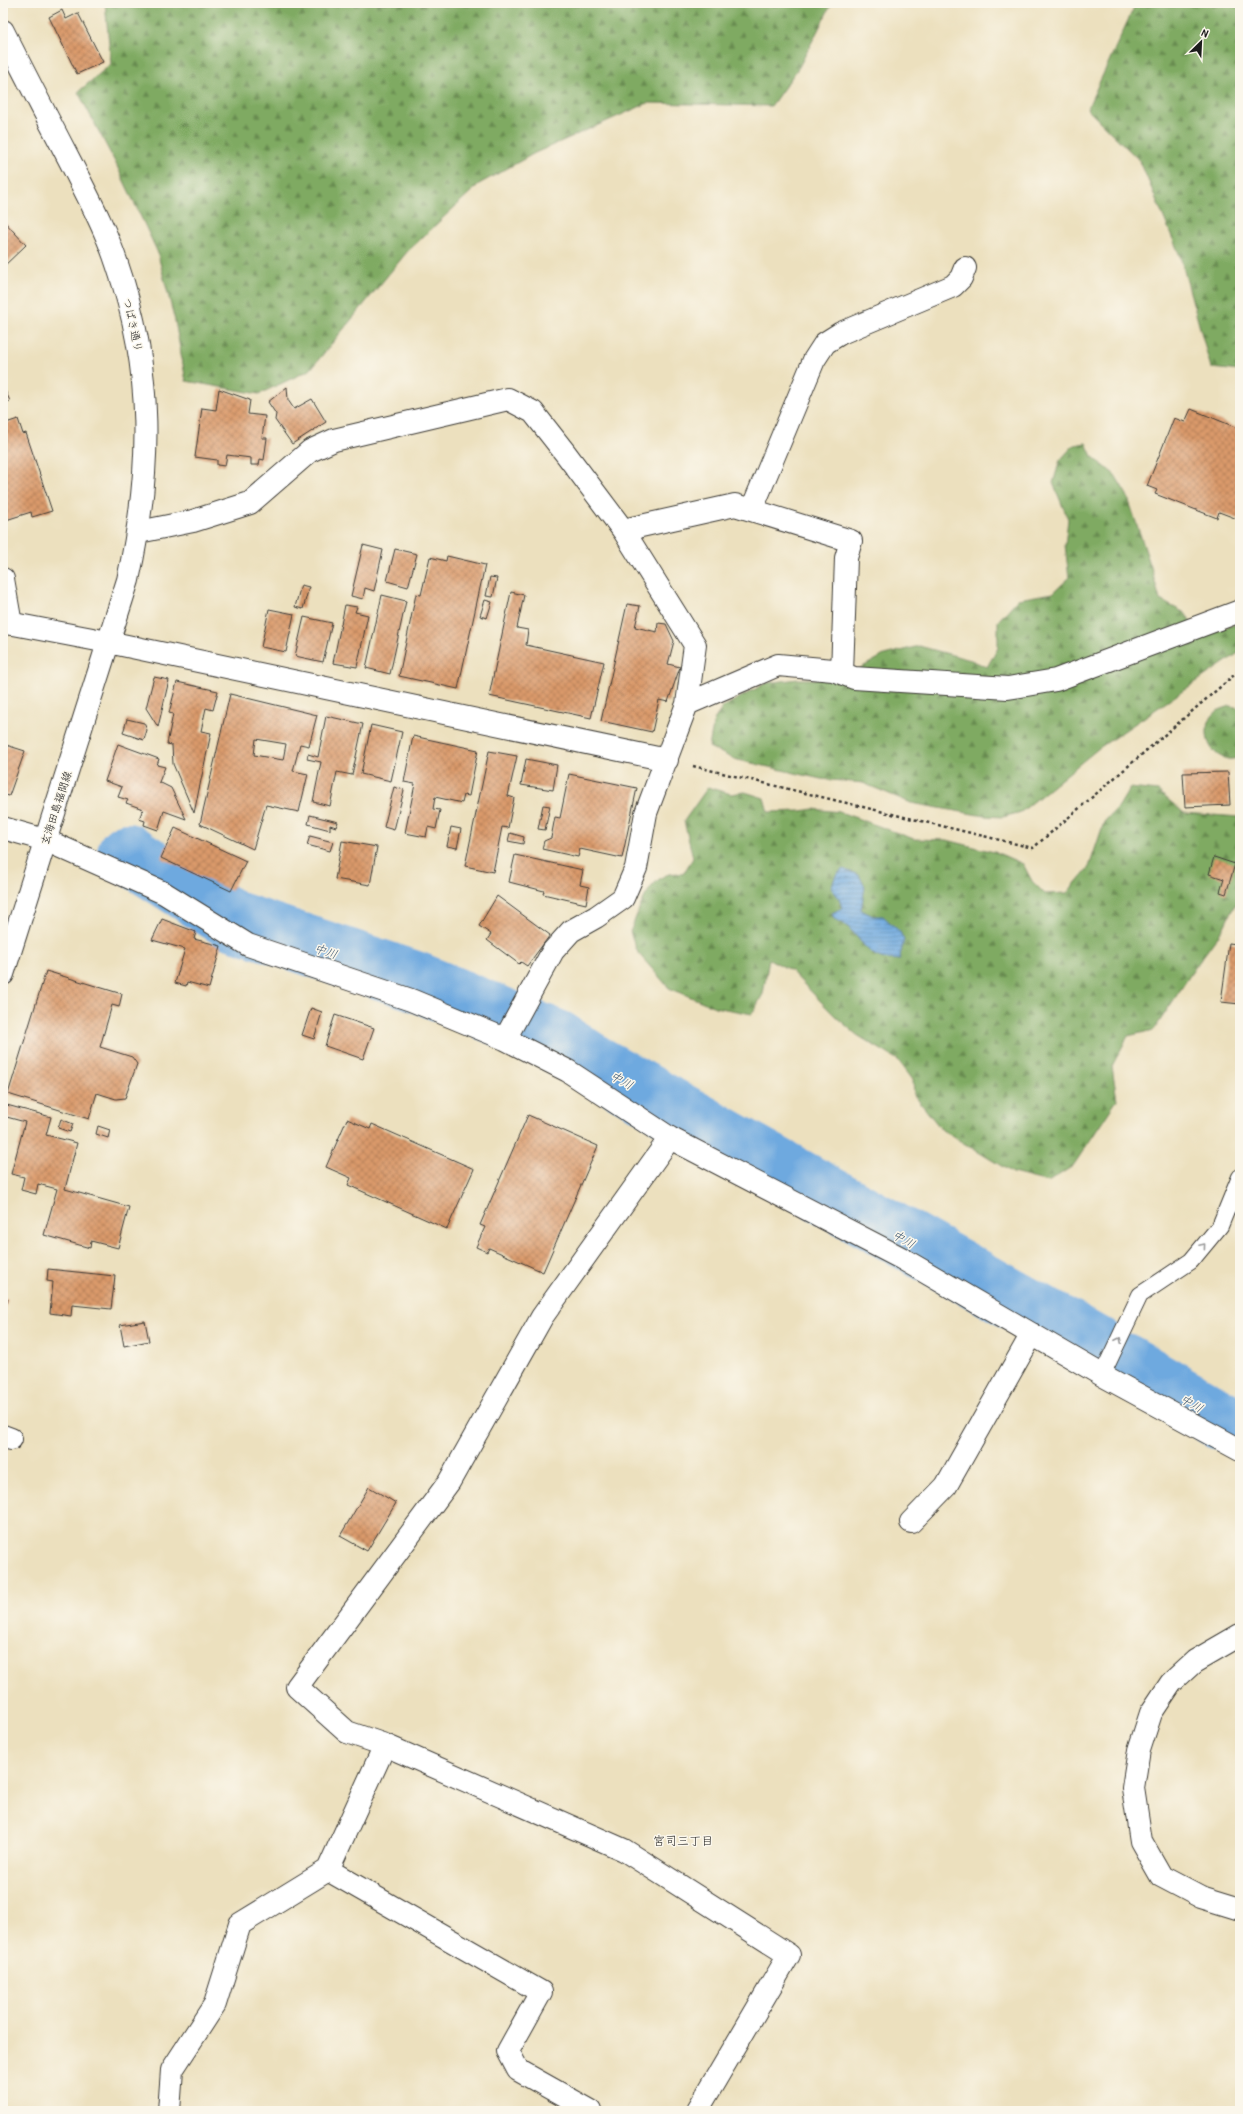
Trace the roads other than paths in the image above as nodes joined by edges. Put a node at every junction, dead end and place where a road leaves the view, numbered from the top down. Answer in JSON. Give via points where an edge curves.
{"nodes":[{"id":1,"x":3,"y":31,"type":"edge"},
{"id":2,"x":965,"y":268,"type":"dead end"},
{"id":3,"x":752,"y":509,"type":"junction"},
{"id":4,"x":623,"y":530,"type":"junction"},
{"id":5,"x":139,"y":532,"type":"junction"},
{"id":6,"x":3,"y":579,"type":"edge"},
{"id":7,"x":1240,"y":611,"type":"edge"},
{"id":8,"x":7,"y":623,"type":"edge"},
{"id":9,"x":108,"y":642,"type":"junction"},
{"id":10,"x":842,"y":673,"type":"junction"},
{"id":11,"x":687,"y":704,"type":"junction"},
{"id":12,"x":668,"y":760,"type":"junction"},
{"id":13,"x":3,"y":828,"type":"edge"},
{"id":14,"x":45,"y":840,"type":"junction"},
{"id":15,"x":3,"y":974,"type":"edge"},
{"id":16,"x":505,"y":1038,"type":"junction"},
{"id":17,"x":670,"y":1138,"type":"junction"},
{"id":18,"x":1240,"y":1177,"type":"edge"},
{"id":19,"x":1032,"y":1334,"type":"junction"},
{"id":20,"x":1102,"y":1375,"type":"junction"},
{"id":21,"x":1240,"y":1450,"type":"edge"},
{"id":22,"x":911,"y":1522,"type":"dead end"},
{"id":23,"x":1240,"y":1635,"type":"edge"},
{"id":24,"x":385,"y":1745,"type":"junction"},
{"id":25,"x":328,"y":1870,"type":"junction"},
{"id":26,"x":1240,"y":1909,"type":"edge"},
{"id":27,"x":169,"y":2111,"type":"edge"},
{"id":28,"x":591,"y":2111,"type":"edge"},
{"id":29,"x":697,"y":2111,"type":"edge"}],
"edges":[{"from":1,"to":5,"type":"street","name":"つばき通り","via":[[87,194],[117,264],[134,325],[142,363],[146,403],[144,489]]},
{"from":2,"to":3,"type":"street","via":[[961,278],[953,286],[841,333],[825,343],[814,360]]},
{"from":3,"to":4,"type":"street","via":[[735,505]]},
{"from":3,"to":10,"type":"street","via":[[851,541],[846,558]]},
{"from":4,"to":5,"type":"street","via":[[533,412],[508,399],[334,440],[310,451],[250,504],[193,521]]},
{"from":4,"to":11,"type":"street","via":[[695,645]]},
{"from":5,"to":9,"type":"street","name":"つばき通り","via":[[128,580]]},
{"from":6,"to":8,"type":"street"},
{"from":7,"to":10,"type":"street","via":[[1056,680],[1008,688],[854,678]]},
{"from":8,"to":9,"type":"street"},
{"from":9,"to":12,"type":"street"},
{"from":9,"to":14,"type":"street","name":"玄海田島福間線"},
{"from":10,"to":11,"type":"street","via":[[778,665]]},
{"from":11,"to":12,"type":"street"},
{"from":12,"to":16,"type":"street","via":[[646,813],[636,868],[623,898],[596,917],[571,930],[553,951]]},
{"from":13,"to":14,"type":"street"},
{"from":14,"to":15,"type":"street","name":"玄海田島福間線"},
{"from":14,"to":16,"type":"street","via":[[164,893],[248,945],[411,1000]]},
{"from":16,"to":17,"type":"street","via":[[568,1071]]},
{"from":17,"to":19,"type":"street","via":[[902,1258]]},
{"from":17,"to":24,"type":"street","via":[[542,1317],[450,1482],[297,1687],[347,1732]]},
{"from":20,"to":18,"type":"lane","one_way":true,"via":[[1140,1295],[1191,1261],[1220,1226]]},
{"from":19,"to":20,"type":"street"},
{"from":19,"to":22,"type":"street","via":[[946,1486]]},
{"from":20,"to":21,"type":"street"},
{"from":23,"to":26,"type":"street","via":[[1195,1661],[1171,1682],[1151,1713],[1139,1750],[1133,1788],[1141,1841],[1161,1876],[1201,1897]]},
{"from":24,"to":25,"type":"street"},
{"from":24,"to":29,"type":"street","via":[[624,1850],[789,1955]]},
{"from":25,"to":27,"type":"street","via":[[240,1924],[215,2004],[172,2070]]},
{"from":25,"to":28,"type":"street","via":[[541,1992],[508,2051],[518,2070]]}]}
